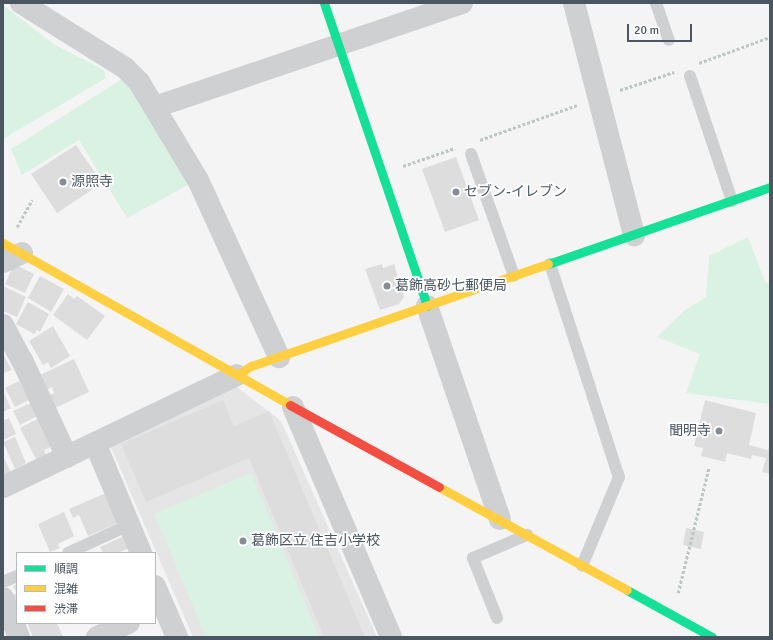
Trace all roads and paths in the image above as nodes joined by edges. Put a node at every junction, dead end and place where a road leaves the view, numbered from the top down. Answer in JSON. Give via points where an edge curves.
{"nodes":[{"id":1,"x":324,"y":3,"type":"edge"},
{"id":2,"x":462,"y":3,"type":"edge"},
{"id":3,"x":574,"y":3,"type":"edge"},
{"id":4,"x":656,"y":3,"type":"edge"},
{"id":5,"x":31,"y":6,"type":"edge"},
{"id":6,"x":669,"y":40,"type":"dead end"},
{"id":7,"x":339,"y":46,"type":"junction"},
{"id":8,"x":690,"y":76,"type":"dead end"},
{"id":9,"x":155,"y":107,"type":"junction"},
{"id":10,"x":471,"y":154,"type":"dead end"},
{"id":11,"x":770,"y":187,"type":"edge"},
{"id":12,"x":32,"y":200,"type":"dead end"},
{"id":13,"x":732,"y":201,"type":"junction"},
{"id":14,"x":634,"y":235,"type":"junction"},
{"id":15,"x":9,"y":251,"type":"edge"},
{"id":16,"x":550,"y":264,"type":"junction"},
{"id":17,"x":514,"y":276,"type":"junction"},
{"id":18,"x":427,"y":306,"type":"junction"},
{"id":19,"x":3,"y":325,"type":"edge"},
{"id":20,"x":279,"y":357,"type":"junction"},
{"id":21,"x":237,"y":375,"type":"junction"},
{"id":22,"x":292,"y":407,"type":"junction"},
{"id":23,"x":95,"y":444,"type":"junction"},
{"id":24,"x":67,"y":456,"type":"junction"},
{"id":25,"x":709,"y":467,"type":"dead end"},
{"id":26,"x":3,"y":487,"type":"edge"},
{"id":27,"x":500,"y":519,"type":"junction"},
{"id":28,"x":129,"y":525,"type":"junction"},
{"id":29,"x":527,"y":535,"type":"junction"},
{"id":30,"x":70,"y":552,"type":"edge"},
{"id":31,"x":141,"y":552,"type":"edge"},
{"id":32,"x":582,"y":566,"type":"junction"},
{"id":33,"x":16,"y":576,"type":"edge"},
{"id":34,"x":3,"y":582,"type":"edge"},
{"id":35,"x":156,"y":591,"type":"edge"},
{"id":36,"x":3,"y":598,"type":"edge"},
{"id":37,"x":160,"y":609,"type":"edge"},
{"id":38,"x":671,"y":615,"type":"junction"},
{"id":39,"x":497,"y":618,"type":"dead end"},
{"id":40,"x":127,"y":624,"type":"edge"},
{"id":41,"x":19,"y":637,"type":"edge"},
{"id":42,"x":97,"y":637,"type":"edge"},
{"id":43,"x":177,"y":637,"type":"edge"},
{"id":44,"x":391,"y":637,"type":"edge"},
{"id":45,"x":712,"y":637,"type":"edge"}],
"edges":[{"from":1,"to":7,"type":"street"},
{"from":2,"to":7,"type":"street"},
{"from":3,"to":14,"type":"street"},
{"from":4,"to":6,"type":"lane"},
{"from":5,"to":9,"type":"street","via":[[125,68],[139,82]]},
{"from":7,"to":9,"type":"street"},
{"from":7,"to":18,"type":"street"},
{"from":8,"to":13,"type":"lane"},
{"from":9,"to":20,"type":"street","via":[[198,180]]},
{"from":10,"to":17,"type":"lane"},
{"from":11,"to":13,"type":"street"},
{"from":12,"to":15,"type":"path"},
{"from":13,"to":14,"type":"street"},
{"from":14,"to":16,"type":"street"},
{"from":15,"to":21,"type":"street"},
{"from":16,"to":17,"type":"street"},
{"from":16,"to":32,"type":"lane","via":[[618,477]]},
{"from":17,"to":18,"type":"street"},
{"from":18,"to":20,"type":"street"},
{"from":18,"to":27,"type":"street"},
{"from":19,"to":24,"type":"street"},
{"from":20,"to":21,"type":"street","via":[[251,366]]},
{"from":21,"to":22,"type":"street"},
{"from":21,"to":23,"type":"street"},
{"from":22,"to":27,"type":"street"},
{"from":22,"to":44,"type":"street"},
{"from":23,"to":24,"type":"street"},
{"from":23,"to":28,"type":"street"},
{"from":24,"to":26,"type":"street"},
{"from":25,"to":38,"type":"path","via":[[693,538]]},
{"from":27,"to":29,"type":"street"},
{"from":28,"to":30,"type":"lane"},
{"from":28,"to":31,"type":"street"},
{"from":29,"to":32,"type":"street"},
{"from":29,"to":39,"type":"lane","via":[[473,558]]},
{"from":32,"to":38,"type":"street"},
{"from":33,"to":34,"type":"lane"},
{"from":35,"to":37,"type":"street"},
{"from":36,"to":41,"type":"street"},
{"from":37,"to":43,"type":"street"},
{"from":38,"to":45,"type":"street"},
{"from":40,"to":42,"type":"street"}]}
